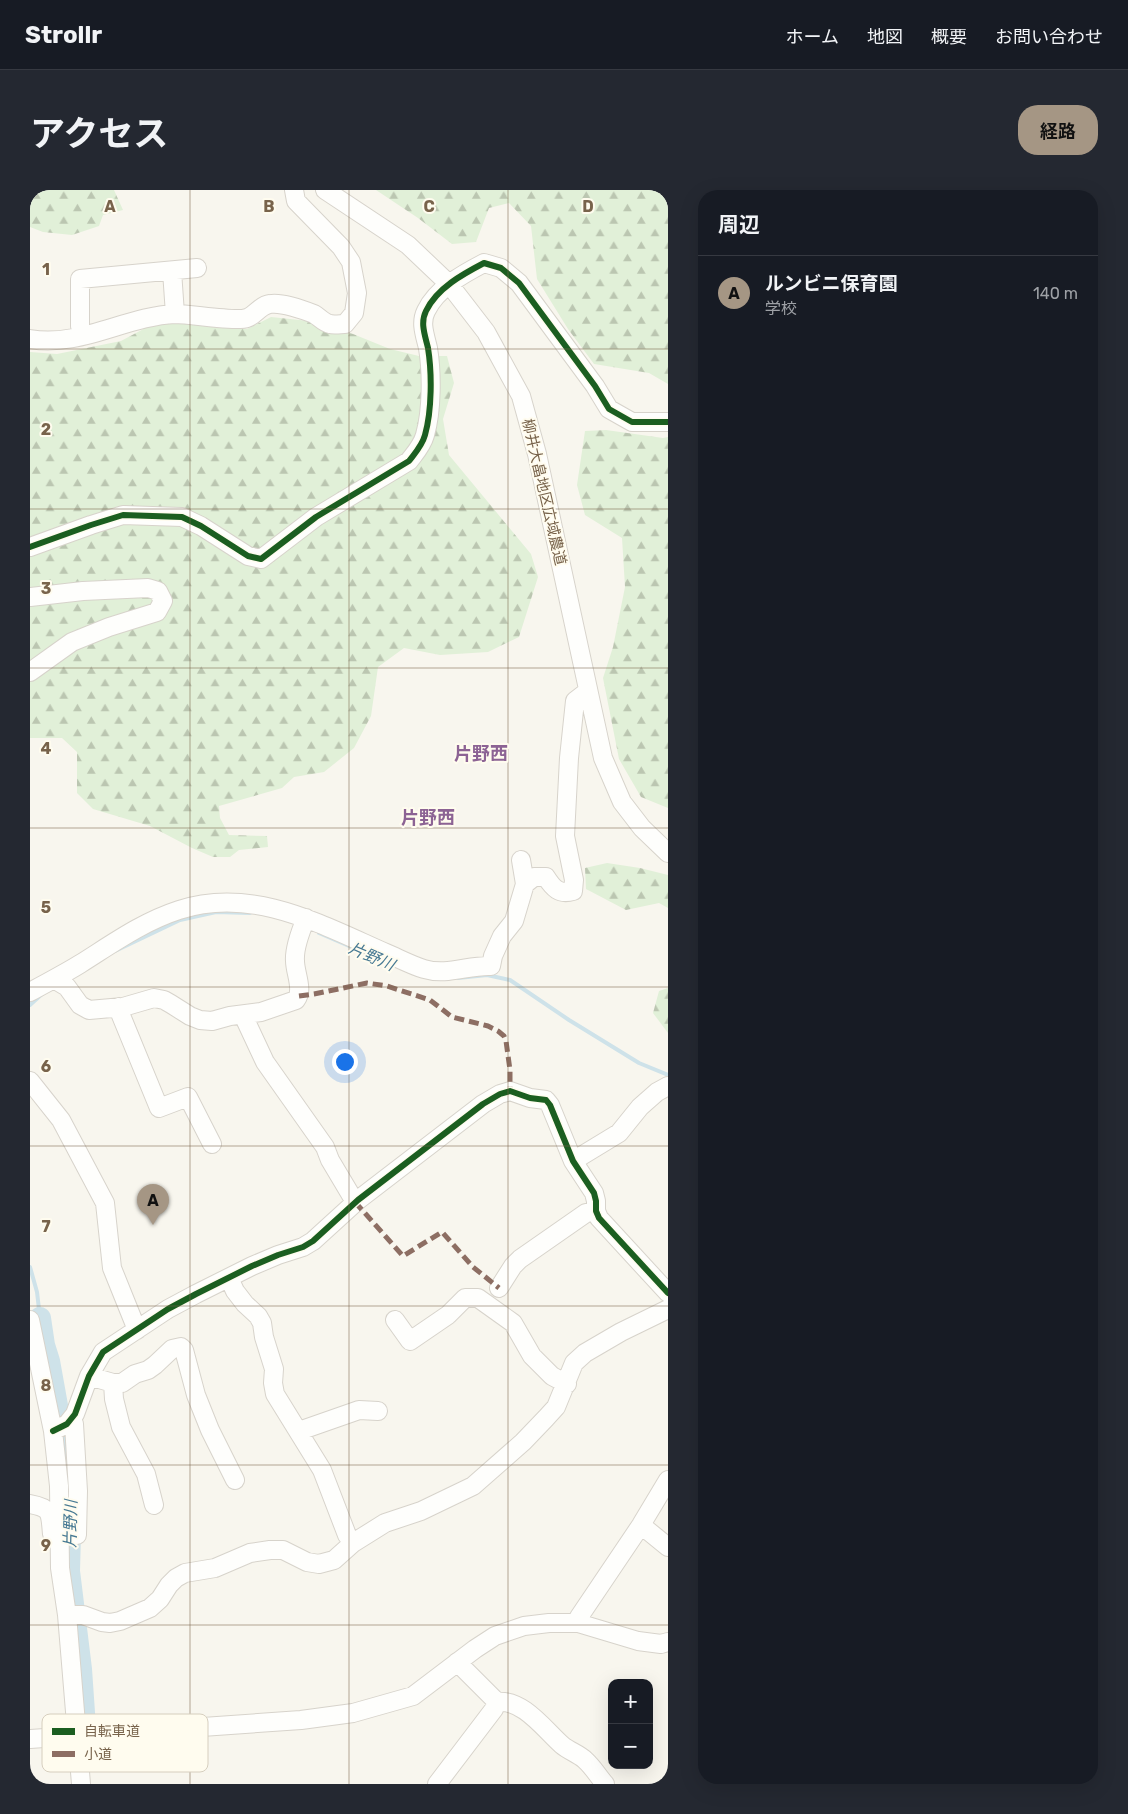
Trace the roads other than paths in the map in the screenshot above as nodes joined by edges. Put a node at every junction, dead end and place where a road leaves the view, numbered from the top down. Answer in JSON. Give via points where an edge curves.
{"nodes":[{"id":1,"x":294,"y":190,"type":"edge"},
{"id":2,"x":325,"y":190,"type":"edge"},
{"id":3,"x":197,"y":268,"type":"dead end"},
{"id":4,"x":172,"y":271,"type":"junction"},
{"id":5,"x":449,"y":284,"type":"junction"},
{"id":6,"x":175,"y":314,"type":"junction"},
{"id":7,"x":83,"y":335,"type":"junction"},
{"id":8,"x":30,"y":338,"type":"edge"},
{"id":9,"x":668,"y":422,"type":"edge"},
{"id":10,"x":30,"y":547,"type":"edge"},
{"id":11,"x":30,"y":597,"type":"edge"},
{"id":12,"x":30,"y":672,"type":"edge"},
{"id":13,"x":588,"y":691,"type":"junction"},
{"id":14,"x":668,"y":853,"type":"edge"},
{"id":15,"x":520,"y":860,"type":"dead end"},
{"id":16,"x":525,"y":884,"type":"junction"},
{"id":17,"x":304,"y":922,"type":"junction"},
{"id":18,"x":50,"y":981,"type":"junction"},
{"id":19,"x":30,"y":992,"type":"edge"},
{"id":20,"x":119,"y":1007,"type":"junction"},
{"id":21,"x":243,"y":1015,"type":"junction"},
{"id":22,"x":30,"y":1081,"type":"edge"},
{"id":23,"x":668,"y":1086,"type":"edge"},
{"id":24,"x":212,"y":1144,"type":"dead end"},
{"id":25,"x":573,"y":1161,"type":"junction"},
{"id":26,"x":355,"y":1202,"type":"junction"},
{"id":27,"x":596,"y":1211,"type":"junction"},
{"id":28,"x":229,"y":1278,"type":"junction"},
{"id":29,"x":500,"y":1288,"type":"dead end"},
{"id":30,"x":668,"y":1293,"type":"edge"},
{"id":31,"x":668,"y":1309,"type":"edge"},
{"id":32,"x":395,"y":1320,"type":"dead end"},
{"id":33,"x":30,"y":1322,"type":"edge"},
{"id":34,"x":137,"y":1330,"type":"junction"},
{"id":35,"x":89,"y":1376,"type":"junction"},
{"id":36,"x":113,"y":1383,"type":"junction"},
{"id":37,"x":566,"y":1384,"type":"junction"},
{"id":38,"x":378,"y":1411,"type":"dead end"},
{"id":39,"x":62,"y":1426,"type":"junction"},
{"id":40,"x":299,"y":1431,"type":"junction"},
{"id":41,"x":235,"y":1480,"type":"dead end"},
{"id":42,"x":668,"y":1480,"type":"edge"},
{"id":43,"x":30,"y":1504,"type":"edge"},
{"id":44,"x":154,"y":1505,"type":"dead end"},
{"id":45,"x":641,"y":1525,"type":"junction"},
{"id":46,"x":77,"y":1535,"type":"dead end"},
{"id":47,"x":353,"y":1542,"type":"junction"},
{"id":48,"x":668,"y":1547,"type":"edge"},
{"id":49,"x":60,"y":1556,"type":"junction"},
{"id":50,"x":74,"y":1615,"type":"junction"},
{"id":51,"x":578,"y":1622,"type":"junction"},
{"id":52,"x":668,"y":1642,"type":"edge"},
{"id":53,"x":457,"y":1662,"type":"junction"},
{"id":54,"x":497,"y":1702,"type":"junction"},
{"id":55,"x":76,"y":1714,"type":"edge"},
{"id":56,"x":208,"y":1727,"type":"edge"},
{"id":57,"x":437,"y":1784,"type":"edge"},
{"id":58,"x":605,"y":1784,"type":"edge"}],
"edges":[{"from":1,"to":6,"type":"street","via":[[296,201],[341,247],[351,262],[357,293],[354,313],[345,324],[330,324],[306,311],[272,303],[247,318]]},
{"from":2,"to":5,"type":"street","name":"柳井大畠地区広域農道","via":[[408,245]]},
{"from":3,"to":4,"type":"street"},
{"from":4,"to":6,"type":"street"},
{"from":4,"to":7,"type":"street","via":[[80,279],[80,326]]},
{"from":5,"to":9,"type":"street","via":[[484,263],[501,268],[519,283],[609,409],[632,422]]},
{"from":5,"to":10,"type":"street","via":[[425,311],[422,327],[431,378],[425,435],[420,448],[409,461],[316,517],[261,558],[248,556],[182,517],[123,515]]},
{"from":5,"to":13,"type":"street","name":"柳井大畠地区広域農道","via":[[486,332],[521,396],[537,454]]},
{"from":6,"to":7,"type":"street"},
{"from":7,"to":8,"type":"street","via":[[50,340]]},
{"from":11,"to":12,"type":"street","via":[[148,588],[158,591],[163,600],[157,612],[72,642]]},
{"from":13,"to":14,"type":"street","name":"柳井大畠地区広域農道","via":[[603,758],[622,802],[642,828]]},
{"from":13,"to":16,"type":"street","via":[[575,701],[568,758],[565,836],[574,880],[573,891],[566,893],[554,889],[546,877],[534,877]]},
{"from":15,"to":16,"type":"street"},
{"from":16,"to":17,"type":"street","via":[[514,921],[502,936],[492,966],[472,966],[450,972],[425,969]]},
{"from":17,"to":18,"type":"street","via":[[274,907],[234,902],[181,909],[128,932]]},
{"from":17,"to":21,"type":"street","via":[[294,958],[299,996],[296,1000]]},
{"from":18,"to":19,"type":"street"},
{"from":18,"to":20,"type":"street","via":[[67,987],[80,1006],[88,1010]]},
{"from":20,"to":21,"type":"street","via":[[154,998],[164,1000],[200,1020]]},
{"from":20,"to":24,"type":"street","via":[[159,1108],[188,1097]]},
{"from":21,"to":26,"type":"street","via":[[265,1062],[325,1147]]},
{"from":22,"to":34,"type":"street","via":[[61,1120],[105,1203],[112,1268]]},
{"from":23,"to":25,"type":"street","via":[[640,1107],[620,1133]]},
{"from":25,"to":26,"type":"street","via":[[546,1100],[510,1091],[483,1104]]},
{"from":25,"to":27,"type":"street","via":[[594,1193]]},
{"from":26,"to":28,"type":"street","via":[[313,1241]]},
{"from":27,"to":29,"type":"street","via":[[586,1213],[520,1259]]},
{"from":27,"to":30,"type":"street"},
{"from":28,"to":34,"type":"street","via":[[168,1309]]},
{"from":28,"to":40,"type":"street","via":[[235,1291],[262,1323],[274,1369],[275,1394]]},
{"from":31,"to":37,"type":"street","via":[[585,1353],[574,1363]]},
{"from":32,"to":37,"type":"street","via":[[410,1340],[448,1315],[465,1298],[478,1298],[513,1323],[532,1356],[552,1376]]},
{"from":33,"to":39,"type":"street"},
{"from":34,"to":35,"type":"street","via":[[103,1352]]},
{"from":35,"to":36,"type":"street"},
{"from":35,"to":39,"type":"street","via":[[75,1414]]},
{"from":36,"to":41,"type":"street","via":[[122,1383],[148,1370],[172,1348],[181,1346],[196,1395]]},
{"from":36,"to":44,"type":"street","via":[[121,1427],[146,1474]]},
{"from":37,"to":47,"type":"street","via":[[556,1407],[546,1418],[473,1486],[421,1511],[385,1523]]},
{"from":38,"to":40,"type":"street","via":[[359,1410]]},
{"from":39,"to":46,"type":"street","via":[[74,1424]]},
{"from":39,"to":49,"type":"street"},
{"from":40,"to":47,"type":"street","via":[[322,1470],[347,1535]]},
{"from":42,"to":45,"type":"street"},
{"from":43,"to":49,"type":"street","via":[[43,1506],[50,1514],[54,1550]]},
{"from":45,"to":48,"type":"street"},
{"from":45,"to":51,"type":"street"},
{"from":47,"to":50,"type":"street","via":[[334,1560],[319,1564],[283,1550],[270,1550],[250,1553],[216,1568],[185,1573],[169,1585],[150,1608],[120,1621],[102,1622]]},
{"from":49,"to":50,"type":"street"},
{"from":50,"to":55,"type":"street"},
{"from":51,"to":52,"type":"street","via":[[638,1641]]},
{"from":51,"to":53,"type":"street","via":[[524,1626],[495,1636]]},
{"from":53,"to":54,"type":"street"},
{"from":53,"to":56,"type":"street","via":[[413,1696],[353,1713]]},
{"from":54,"to":57,"type":"street"},
{"from":54,"to":58,"type":"street","via":[[506,1701],[534,1717],[561,1744],[585,1759]]}]}
